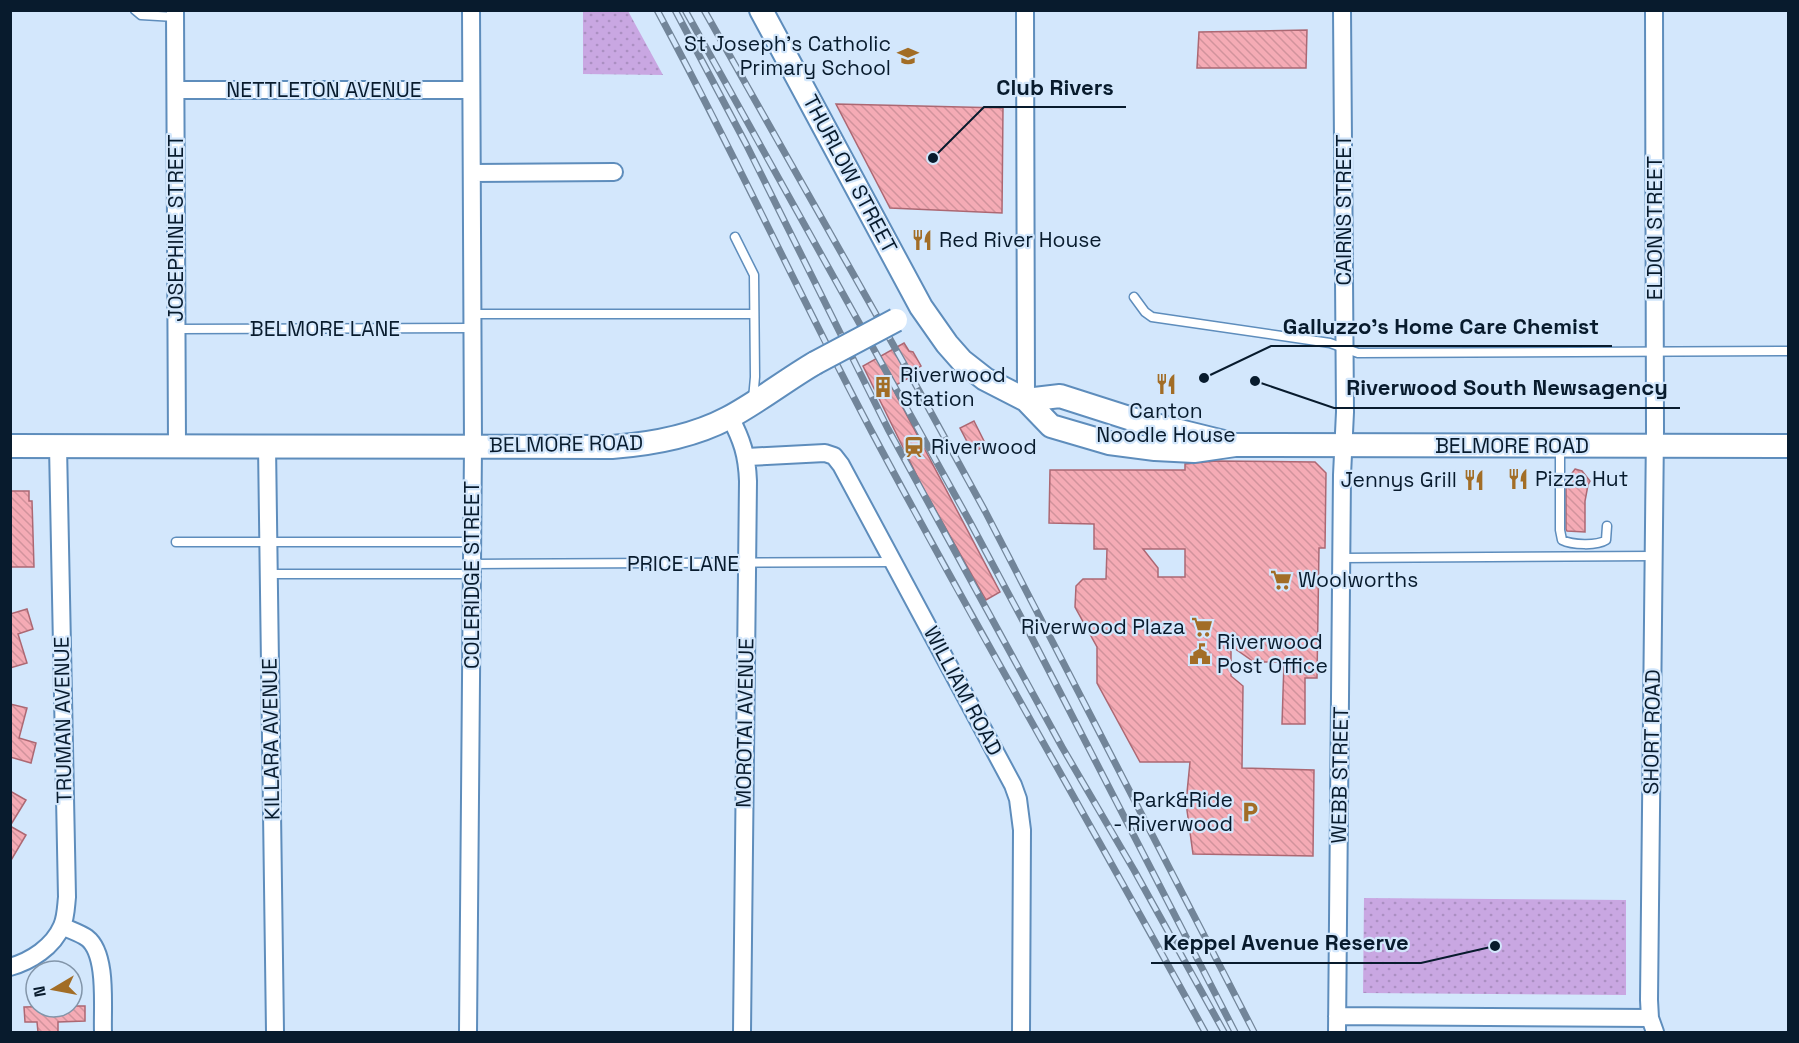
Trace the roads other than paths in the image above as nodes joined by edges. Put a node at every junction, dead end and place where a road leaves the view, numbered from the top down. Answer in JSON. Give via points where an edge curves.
{"nodes":[{"id":1,"x":135,"y":10,"type":"edge"},
{"id":2,"x":471,"y":10,"type":"edge"},
{"id":3,"x":761,"y":10,"type":"edge"},
{"id":4,"x":1025,"y":10,"type":"edge"},
{"id":5,"x":1342,"y":10,"type":"edge"},
{"id":6,"x":1654,"y":10,"type":"edge"},
{"id":7,"x":175,"y":14,"type":"edge"},
{"id":8,"x":176,"y":90,"type":"junction"},
{"id":9,"x":471,"y":90,"type":"junction"},
{"id":10,"x":614,"y":172,"type":"dead end"},
{"id":11,"x":472,"y":173,"type":"junction"},
{"id":12,"x":735,"y":237,"type":"dead end"},
{"id":13,"x":1134,"y":297,"type":"dead end"},
{"id":14,"x":921,"y":307,"type":"junction"},
{"id":15,"x":754,"y":314,"type":"junction"},
{"id":16,"x":472,"y":321,"type":"junction"},
{"id":17,"x":177,"y":329,"type":"junction"},
{"id":18,"x":1344,"y":348,"type":"junction"},
{"id":19,"x":1655,"y":351,"type":"junction"},
{"id":20,"x":1788,"y":351,"type":"edge"},
{"id":21,"x":1026,"y":400,"type":"junction"},
{"id":22,"x":752,"y":403,"type":"junction"},
{"id":23,"x":730,"y":417,"type":"junction"},
{"id":24,"x":177,"y":445,"type":"junction"},
{"id":25,"x":267,"y":445,"type":"junction"},
{"id":26,"x":1235,"y":445,"type":"junction"},
{"id":27,"x":58,"y":446,"type":"junction"},
{"id":28,"x":473,"y":446,"type":"junction"},
{"id":29,"x":1343,"y":446,"type":"junction"},
{"id":30,"x":1560,"y":446,"type":"junction"},
{"id":31,"x":1655,"y":446,"type":"junction"},
{"id":32,"x":1788,"y":446,"type":"edge"},
{"id":33,"x":10,"y":447,"type":"edge"},
{"id":34,"x":747,"y":457,"type":"junction"},
{"id":35,"x":1607,"y":526,"type":"dead end"},
{"id":36,"x":176,"y":542,"type":"dead end"},
{"id":37,"x":268,"y":542,"type":"junction"},
{"id":38,"x":472,"y":542,"type":"junction"},
{"id":39,"x":1654,"y":556,"type":"junction"},
{"id":40,"x":1342,"y":558,"type":"junction"},
{"id":41,"x":894,"y":562,"type":"junction"},
{"id":42,"x":747,"y":564,"type":"junction"},
{"id":43,"x":472,"y":569,"type":"junction"},
{"id":44,"x":269,"y":574,"type":"junction"},
{"id":45,"x":62,"y":926,"type":"junction"},
{"id":46,"x":10,"y":967,"type":"edge"},
{"id":47,"x":1337,"y":1024,"type":"edge"},
{"id":48,"x":1653,"y":1025,"type":"edge"},
{"id":49,"x":103,"y":1032,"type":"edge"},
{"id":50,"x":275,"y":1032,"type":"edge"},
{"id":51,"x":468,"y":1032,"type":"edge"},
{"id":52,"x":742,"y":1032,"type":"edge"},
{"id":53,"x":1021,"y":1032,"type":"edge"}],
"edges":[{"from":1,"to":7,"type":"lane","via":[[141,15]]},
{"from":2,"to":9,"type":"street","name":"COLERIDGE STREET"},
{"from":3,"to":14,"type":"main road","name":"THURLOW STREET"},
{"from":4,"to":21,"type":"street"},
{"from":5,"to":18,"type":"street","name":"CAIRNS STREET"},
{"from":6,"to":19,"type":"street","name":"ELDON STREET"},
{"from":7,"to":8,"type":"street","name":"JOSEPHINE STREET"},
{"from":8,"to":9,"type":"street","name":"NETTLETON AVENUE"},
{"from":8,"to":17,"type":"street","name":"JOSEPHINE STREET"},
{"from":9,"to":11,"type":"street","name":"COLERIDGE STREET"},
{"from":10,"to":11,"type":"street"},
{"from":11,"to":16,"type":"street","name":"COLERIDGE STREET"},
{"from":12,"to":15,"type":"lane","via":[[754,275]]},
{"from":13,"to":18,"type":"lane","via":[[1152,316]]},
{"from":14,"to":21,"type":"main road","name":"BELMORE ROAD","via":[[962,361],[985,379]]},
{"from":14,"to":22,"type":"main road","name":"BELMORE ROAD","bridge":true,"via":[[815,363]]},
{"from":15,"to":16,"type":"lane","name":"BELMORE LANE"},
{"from":15,"to":22,"type":"lane"},
{"from":16,"to":17,"type":"lane","name":"BELMORE LANE"},
{"from":16,"to":28,"type":"street","name":"COLERIDGE STREET"},
{"from":17,"to":24,"type":"street","name":"JOSEPHINE STREET"},
{"from":18,"to":19,"type":"lane","via":[[1358,353]]},
{"from":18,"to":29,"type":"street","name":"CAIRNS STREET"},
{"from":19,"to":20,"type":"lane"},
{"from":19,"to":31,"type":"street","name":"ELDON STREET"},
{"from":21,"to":26,"type":"main road","name":"BELMORE ROAD","via":[[1060,396]]},
{"from":21,"to":26,"type":"main road","name":"BELMORE ROAD","via":[[1051,426],[1109,443],[1194,451]]},
{"from":22,"to":23,"type":"main road","name":"BELMORE ROAD"},
{"from":23,"to":28,"type":"main road","name":"BELMORE ROAD","via":[[691,433],[635,445]]},
{"from":23,"to":34,"type":"street","name":"MOROTAI AVENUE"},
{"from":24,"to":25,"type":"main road","name":"BELMORE ROAD"},
{"from":24,"to":27,"type":"main road","name":"BELMORE ROAD"},
{"from":25,"to":28,"type":"main road","name":"BELMORE ROAD"},
{"from":25,"to":37,"type":"street","name":"KILLARA AVENUE"},
{"from":26,"to":29,"type":"main road","name":"BELMORE ROAD"},
{"from":27,"to":33,"type":"main road","name":"BELMORE ROAD"},
{"from":27,"to":45,"type":"street","name":"TRUMAN AVENUE","via":[[67,897]]},
{"from":28,"to":38,"type":"street","name":"COLERIDGE STREET"},
{"from":29,"to":30,"type":"main road","name":"BELMORE ROAD"},
{"from":29,"to":40,"type":"street","name":"WEBB STREET"},
{"from":30,"to":31,"type":"main road","name":"BELMORE ROAD"},
{"from":30,"to":35,"type":"lane","via":[[1563,540],[1600,543],[1606,540]]},
{"from":31,"to":32,"type":"main road","name":"BELMORE ROAD"},
{"from":31,"to":39,"type":"street","name":"SHORT ROAD"},
{"from":34,"to":41,"type":"street","name":"WILLIAM ROAD","via":[[825,453],[834,456]]},
{"from":34,"to":42,"type":"street","name":"MOROTAI AVENUE"},
{"from":36,"to":37,"type":"lane"},
{"from":37,"to":38,"type":"lane"},
{"from":37,"to":44,"type":"street","name":"KILLARA AVENUE"},
{"from":38,"to":43,"type":"street","name":"COLERIDGE STREET"},
{"from":39,"to":40,"type":"lane"},
{"from":39,"to":48,"type":"street","name":"SHORT ROAD"},
{"from":40,"to":47,"type":"street","name":"WEBB STREET"},
{"from":41,"to":42,"type":"lane","name":"PRICE LANE"},
{"from":41,"to":53,"type":"street","name":"WILLIAM ROAD","via":[[1018,799],[1022,830]]},
{"from":42,"to":43,"type":"lane","name":"PRICE LANE"},
{"from":42,"to":52,"type":"street","name":"MOROTAI AVENUE"},
{"from":43,"to":44,"type":"lane","name":"PRICE LANE"},
{"from":43,"to":51,"type":"street","name":"COLERIDGE STREET"},
{"from":44,"to":50,"type":"street","name":"KILLARA AVENUE"},
{"from":45,"to":46,"type":"street","via":[[32,959]]},
{"from":45,"to":49,"type":"street","via":[[87,938],[97,951]]},
{"from":47,"to":48,"type":"street"}]}
